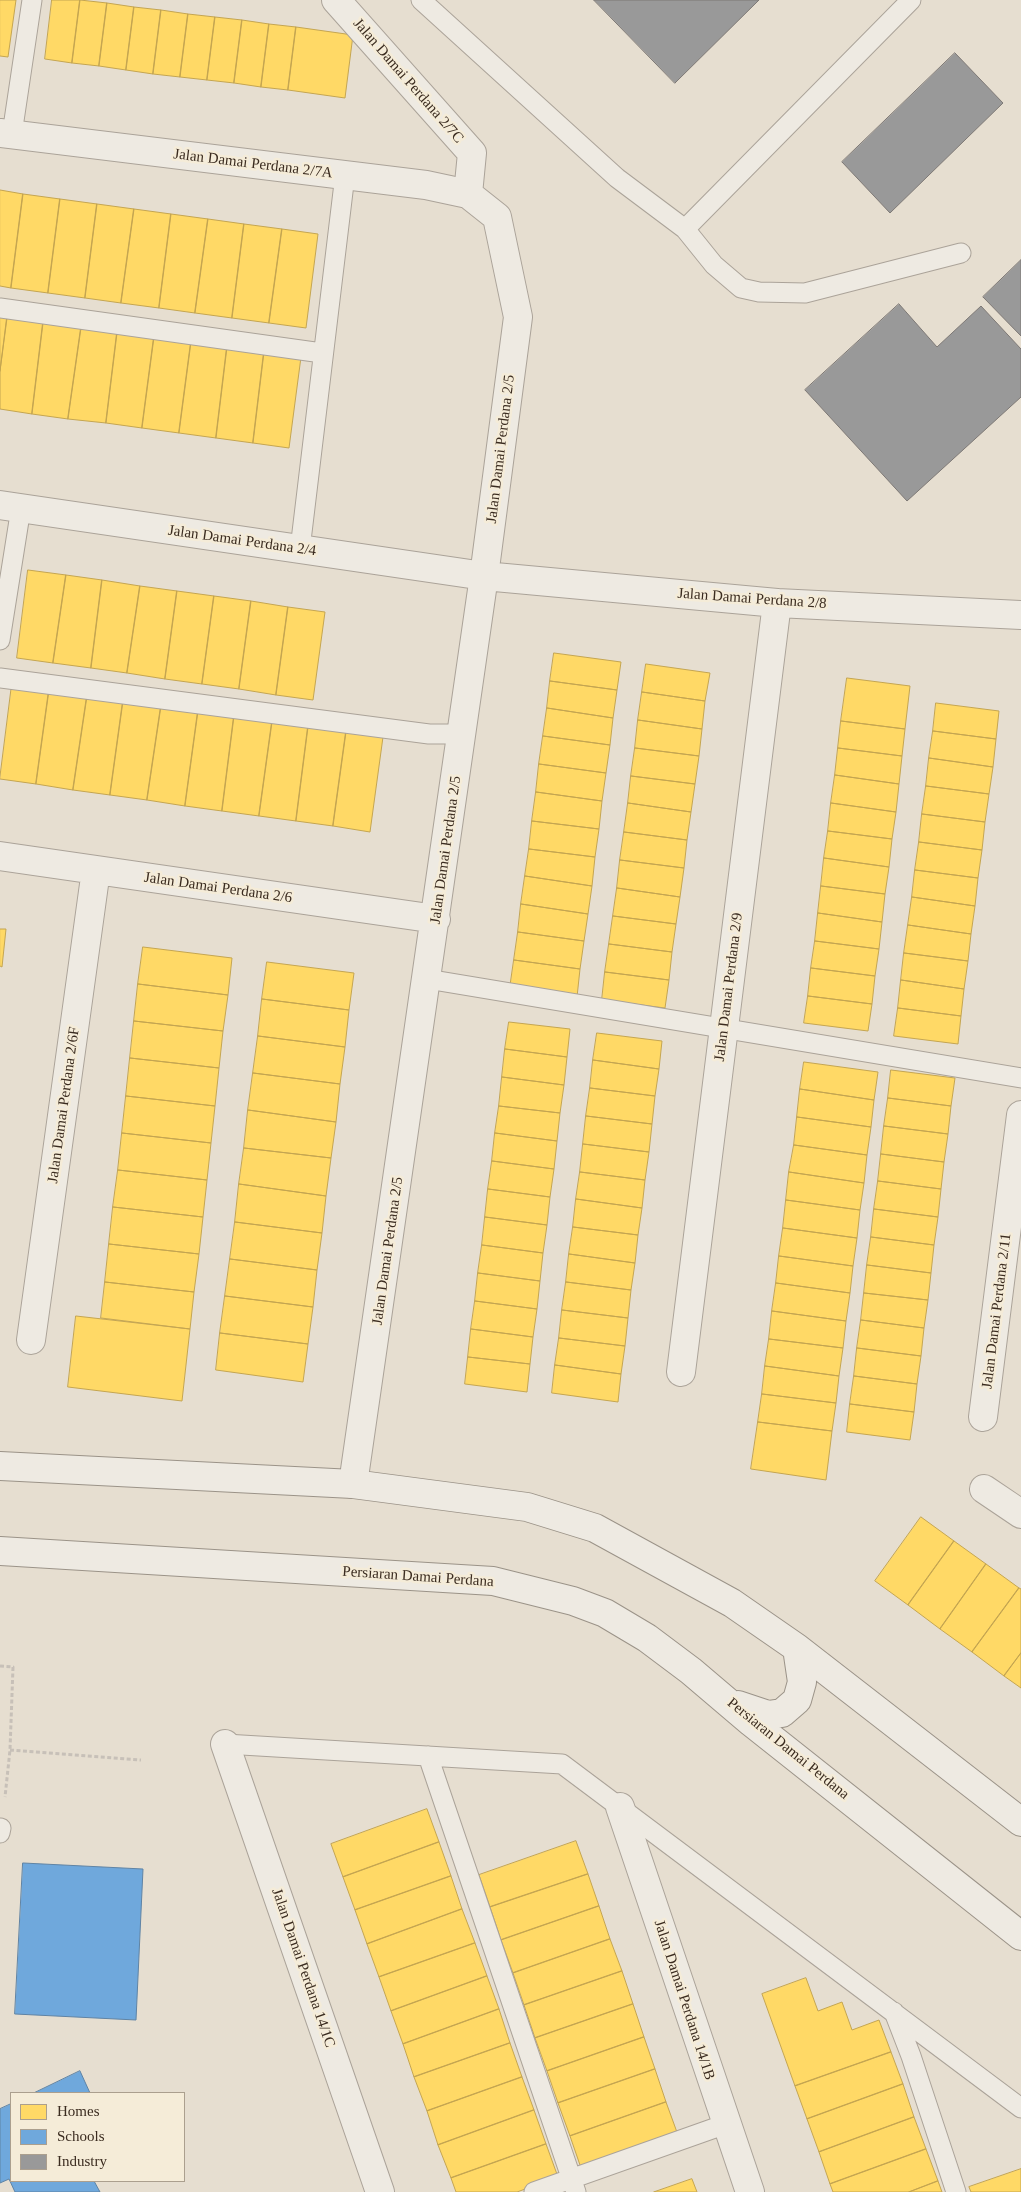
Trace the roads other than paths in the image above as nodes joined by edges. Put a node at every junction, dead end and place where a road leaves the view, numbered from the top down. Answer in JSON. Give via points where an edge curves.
{"nodes":[{"id":1,"x":32,"y":0,"type":"edge"},
{"id":2,"x":336,"y":0,"type":"edge"},
{"id":3,"x":421,"y":0,"type":"edge"},
{"id":4,"x":911,"y":0,"type":"edge"},
{"id":5,"x":6,"y":133,"type":"edge"},
{"id":6,"x":345,"y":175,"type":"junction"},
{"id":7,"x":468,"y":194,"type":"junction"},
{"id":8,"x":497,"y":217,"type":"joint"},
{"id":9,"x":685,"y":229,"type":"junction"},
{"id":10,"x":961,"y":253,"type":"dead end"},
{"id":11,"x":0,"y":308,"type":"edge"},
{"id":12,"x":322,"y":353,"type":"junction"},
{"id":13,"x":10,"y":507,"type":"edge"},
{"id":14,"x":300,"y":549,"type":"junction"},
{"id":15,"x":484,"y":576,"type":"junction"},
{"id":16,"x":777,"y":603,"type":"junction"},
{"id":17,"x":1021,"y":615,"type":"edge"},
{"id":18,"x":0,"y":640,"type":"edge"},
{"id":19,"x":0,"y":678,"type":"edge"},
{"id":20,"x":462,"y":734,"type":"junction"},
{"id":21,"x":0,"y":856,"type":"edge"},
{"id":22,"x":96,"y":870,"type":"junction"},
{"id":23,"x":436,"y":919,"type":"junction"},
{"id":24,"x":428,"y":979,"type":"junction"},
{"id":25,"x":724,"y":1028,"type":"junction"},
{"id":26,"x":1021,"y":1078,"type":"edge"},
{"id":27,"x":1021,"y":1115,"type":"edge"},
{"id":28,"x":31,"y":1340,"type":"dead end"},
{"id":29,"x":682,"y":1372,"type":"dead end"},
{"id":30,"x":983,"y":1417,"type":"dead end"},
{"id":31,"x":0,"y":1466,"type":"edge"},
{"id":32,"x":354,"y":1484,"type":"junction"},
{"id":33,"x":984,"y":1489,"type":"dead end"},
{"id":34,"x":1021,"y":1514,"type":"edge"},
{"id":35,"x":0,"y":1551,"type":"edge"},
{"id":36,"x":797,"y":1648,"type":"junction"},
{"id":37,"x":729,"y":1702,"type":"junction"},
{"id":38,"x":226,"y":1744,"type":"joint"},
{"id":39,"x":428,"y":1756,"type":"junction"},
{"id":40,"x":620,"y":1808,"type":"junction"},
{"id":41,"x":1021,"y":1822,"type":"edge"},
{"id":42,"x":1021,"y":1936,"type":"edge"},
{"id":43,"x":894,"y":2012,"type":"junction"},
{"id":44,"x":1021,"y":2108,"type":"edge"},
{"id":45,"x":726,"y":2124,"type":"junction"},
{"id":46,"x":574,"y":2185,"type":"edge"},
{"id":47,"x":380,"y":2192,"type":"edge"},
{"id":48,"x":534,"y":2192,"type":"edge"},
{"id":49,"x":750,"y":2192,"type":"edge"},
{"id":50,"x":956,"y":2192,"type":"edge"}],
"edges":[{"from":1,"to":5,"type":"lane"},
{"from":2,"to":7,"type":"street","name":"Jalan Damai Perdana 2/7C","via":[[472,154]]},
{"from":3,"to":9,"type":"lane","via":[[617,178]]},
{"from":4,"to":9,"type":"lane"},
{"from":5,"to":6,"type":"street","name":"Jalan Damai Perdana 2/7A"},
{"from":6,"to":7,"type":"street","name":"Jalan Damai Perdana 2/7A"},
{"from":6,"to":12,"type":"lane"},
{"from":7,"to":8,"type":"street","name":"Jalan Damai Perdana 2/7A"},
{"from":8,"to":15,"type":"street","name":"Jalan Damai Perdana 2/5","via":[[518,317]]},
{"from":9,"to":10,"type":"lane","via":[[714,265],[741,288],[758,292],[805,293]]},
{"from":11,"to":12,"type":"lane"},
{"from":12,"to":14,"type":"lane"},
{"from":13,"to":14,"type":"street","name":"Jalan Damai Perdana 2/4"},
{"from":13,"to":18,"type":"lane"},
{"from":14,"to":15,"type":"street","name":"Jalan Damai Perdana 2/4"},
{"from":15,"to":16,"type":"street","name":"Jalan Damai Perdana 2/8"},
{"from":15,"to":20,"type":"street","name":"Jalan Damai Perdana 2/5"},
{"from":16,"to":17,"type":"street","name":"Jalan Damai Perdana 2/8"},
{"from":16,"to":25,"type":"street","name":"Jalan Damai Perdana 2/9"},
{"from":19,"to":20,"type":"lane","via":[[429,734]]},
{"from":20,"to":23,"type":"street","name":"Jalan Damai Perdana 2/5"},
{"from":21,"to":22,"type":"street","name":"Jalan Damai Perdana 2/6"},
{"from":22,"to":23,"type":"street","name":"Jalan Damai Perdana 2/6"},
{"from":22,"to":28,"type":"street","name":"Jalan Damai Perdana 2/6F"},
{"from":23,"to":24,"type":"street","name":"Jalan Damai Perdana 2/5"},
{"from":24,"to":25,"type":"lane"},
{"from":24,"to":32,"type":"street","name":"Jalan Damai Perdana 2/5"},
{"from":25,"to":26,"type":"lane"},
{"from":25,"to":29,"type":"street","name":"Jalan Damai Perdana 2/9"},
{"from":27,"to":30,"type":"street","name":"Jalan Damai Perdana 2/11"},
{"from":31,"to":32,"type":"street"},
{"from":32,"to":36,"type":"street","via":[[527,1507],[595,1528],[732,1603]]},
{"from":33,"to":34,"type":"street"},
{"from":35,"to":37,"type":"street","name":"Persiaran Damai Perdana","via":[[493,1581],[573,1601],[605,1614],[647,1638]]},
{"from":36,"to":37,"type":"street","via":[[802,1682],[797,1700],[782,1713],[768,1715]]},
{"from":36,"to":41,"type":"street"},
{"from":37,"to":42,"type":"street","name":"Persiaran Damai Perdana"},
{"from":38,"to":39,"type":"lane"},
{"from":38,"to":47,"type":"street","name":"Jalan Damai Perdana 14/1C"},
{"from":39,"to":40,"type":"lane","via":[[562,1764]]},
{"from":39,"to":46,"type":"lane"},
{"from":40,"to":43,"type":"lane"},
{"from":40,"to":45,"type":"street","name":"Jalan Damai Perdana 14/1B"},
{"from":43,"to":44,"type":"lane"},
{"from":43,"to":50,"type":"lane"},
{"from":45,"to":46,"type":"lane"},
{"from":45,"to":49,"type":"street","name":"Jalan Damai Perdana 14/1B"},
{"from":46,"to":48,"type":"lane"}]}
